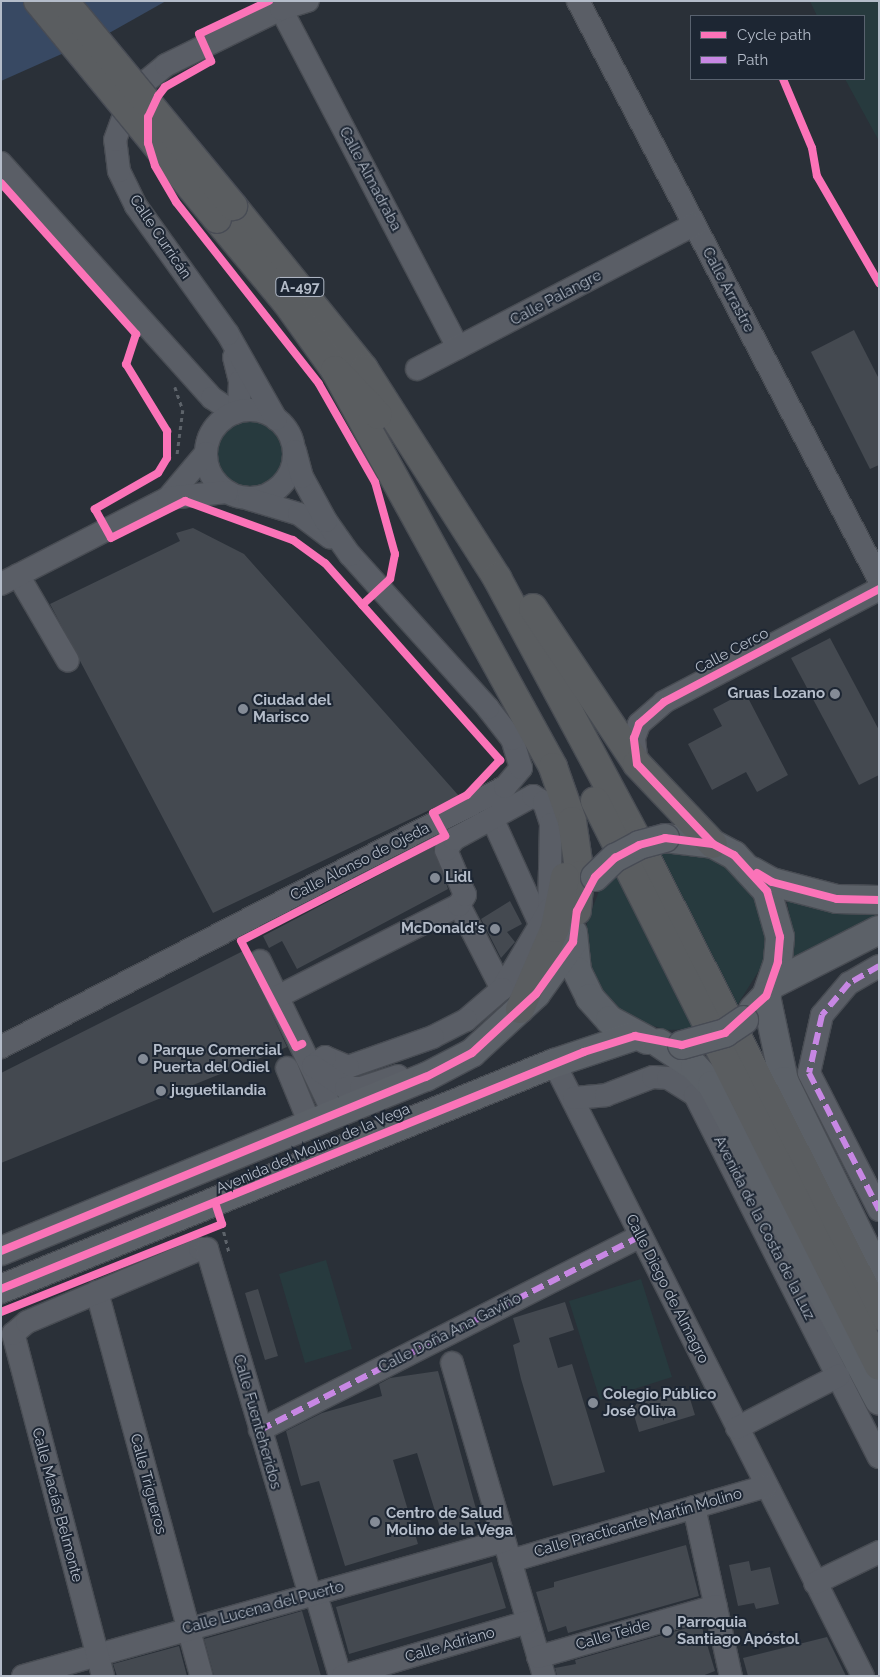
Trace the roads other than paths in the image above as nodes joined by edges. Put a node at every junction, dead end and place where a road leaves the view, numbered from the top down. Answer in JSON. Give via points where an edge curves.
{"nodes":[{"id":1,"x":38,"y":1,"type":"edge"},
{"id":2,"x":64,"y":1,"type":"edge"},
{"id":3,"x":308,"y":1,"type":"edge"},
{"id":4,"x":578,"y":1,"type":"edge"},
{"id":5,"x":281,"y":9,"type":"junction"},
{"id":6,"x":1,"y":163,"type":"edge"},
{"id":7,"x":225,"y":213,"type":"junction"},
{"id":8,"x":694,"y":226,"type":"junction"},
{"id":9,"x":228,"y":334,"type":"junction"},
{"id":10,"x":458,"y":348,"type":"junction"},
{"id":11,"x":364,"y":369,"type":"junction"},
{"id":12,"x":335,"y":370,"type":"junction"},
{"id":13,"x":417,"y":370,"type":"dead end"},
{"id":14,"x":179,"y":376,"type":"junction"},
{"id":15,"x":236,"y":412,"type":"junction"},
{"id":16,"x":276,"y":418,"type":"junction"},
{"id":17,"x":206,"y":451,"type":"junction"},
{"id":18,"x":294,"y":451,"type":"junction"},
{"id":19,"x":227,"y":492,"type":"junction"},
{"id":20,"x":168,"y":498,"type":"junction"},
{"id":21,"x":248,"y":499,"type":"junction"},
{"id":22,"x":350,"y":555,"type":"junction"},
{"id":23,"x":879,"y":579,"type":"edge"},
{"id":24,"x":10,"y":580,"type":"edge"},
{"id":25,"x":879,"y":589,"type":"edge"},
{"id":26,"x":68,"y":661,"type":"dead end"},
{"id":27,"x":637,"y":764,"type":"junction"},
{"id":28,"x":492,"y":818,"type":"junction"},
{"id":29,"x":572,"y":821,"type":"junction"},
{"id":30,"x":713,"y":844,"type":"junction"},
{"id":31,"x":752,"y":871,"type":"junction"},
{"id":32,"x":879,"y":900,"type":"edge"},
{"id":33,"x":459,"y":905,"type":"junction"},
{"id":34,"x":577,"y":911,"type":"junction"},
{"id":35,"x":540,"y":924,"type":"junction"},
{"id":36,"x":879,"y":930,"type":"edge"},
{"id":37,"x":573,"y":942,"type":"junction"},
{"id":38,"x":260,"y":961,"type":"dead end"},
{"id":39,"x":879,"y":966,"type":"edge"},
{"id":40,"x":768,"y":990,"type":"junction"},
{"id":41,"x":279,"y":996,"type":"junction"},
{"id":42,"x":511,"y":999,"type":"junction"},
{"id":43,"x":659,"y":1042,"type":"junction"},
{"id":44,"x":1,"y":1047,"type":"edge"},
{"id":45,"x":319,"y":1062,"type":"junction"},
{"id":46,"x":554,"y":1063,"type":"junction"},
{"id":47,"x":286,"y":1068,"type":"dead end"},
{"id":48,"x":426,"y":1077,"type":"junction"},
{"id":49,"x":598,"y":1096,"type":"junction"},
{"id":50,"x":574,"y":1098,"type":"junction"},
{"id":51,"x":322,"y":1119,"type":"junction"},
{"id":52,"x":592,"y":1143,"type":"junction"},
{"id":53,"x":879,"y":1210,"type":"edge"},
{"id":54,"x":212,"y":1227,"type":"junction"},
{"id":55,"x":640,"y":1236,"type":"junction"},
{"id":56,"x":1,"y":1251,"type":"edge"},
{"id":57,"x":879,"y":1275,"type":"edge"},
{"id":58,"x":1,"y":1289,"type":"edge"},
{"id":59,"x":97,"y":1292,"type":"junction"},
{"id":60,"x":879,"y":1316,"type":"edge"},
{"id":61,"x":13,"y":1334,"type":"joint"},
{"id":62,"x":452,"y":1363,"type":"dead end"},
{"id":63,"x":879,"y":1366,"type":"edge"},
{"id":64,"x":838,"y":1376,"type":"junction"},
{"id":65,"x":879,"y":1401,"type":"edge"},
{"id":66,"x":737,"y":1428,"type":"junction"},
{"id":67,"x":260,"y":1430,"type":"junction"},
{"id":68,"x":879,"y":1457,"type":"edge"},
{"id":69,"x":766,"y":1486,"type":"junction"},
{"id":70,"x":694,"y":1507,"type":"junction"},
{"id":71,"x":507,"y":1551,"type":"junction"},
{"id":72,"x":879,"y":1552,"type":"edge"},
{"id":73,"x":815,"y":1583,"type":"junction"},
{"id":74,"x":313,"y":1594,"type":"junction"},
{"id":75,"x":716,"y":1606,"type":"junction"},
{"id":76,"x":528,"y":1622,"type":"junction"},
{"id":77,"x":187,"y":1629,"type":"junction"},
{"id":78,"x":97,"y":1654,"type":"junction"},
{"id":79,"x":541,"y":1666,"type":"edge"},
{"id":80,"x":23,"y":1676,"type":"edge"},
{"id":81,"x":103,"y":1676,"type":"edge"},
{"id":82,"x":201,"y":1676,"type":"edge"},
{"id":83,"x":341,"y":1676,"type":"edge"},
{"id":84,"x":731,"y":1676,"type":"edge"},
{"id":85,"x":863,"y":1676,"type":"edge"}],
"edges":[{"from":1,"to":7,"type":"highway","number":"A-497","bridge":true},
{"from":2,"to":7,"type":"highway","number":"A-497","bridge":true},
{"from":3,"to":5,"type":"street","name":"Calle Curricán"},
{"from":4,"to":8,"type":"street","name":"Calle Arrastre"},
{"from":5,"to":9,"type":"street","name":"Calle Curricán","via":[[166,65],[132,93],[115,140],[119,171],[136,206]]},
{"from":5,"to":10,"type":"street","name":"Calle Almadraba"},
{"from":6,"to":14,"type":"street","via":[[138,315]]},
{"from":7,"to":11,"type":"highway","number":"A-497"},
{"from":7,"to":12,"type":"highway","number":"A-497"},
{"from":8,"to":10,"type":"street","name":"Calle Palangre"},
{"from":8,"to":23,"type":"street","name":"Calle Arrastre"},
{"from":9,"to":15,"type":"street","name":"Calle Curricán","via":[[240,381]]},
{"from":9,"to":16,"type":"street","name":"Calle Curricán"},
{"from":10,"to":13,"type":"street","name":"Calle Palangre"},
{"from":11,"to":27,"type":"highway","via":[[393,396],[444,463],[569,668]]},
{"from":11,"to":60,"type":"highway","via":[[501,586],[628,823]]},
{"from":12,"to":29,"type":"highway","via":[[549,759]]},
{"from":12,"to":63,"type":"highway","via":[[368,402],[454,528]]},
{"from":14,"to":15,"type":"street"},
{"from":14,"to":17,"type":"street","via":[[201,398]]},
{"from":15,"to":16,"type":"street","via":[[252,410]]},
{"from":15,"to":17,"type":"street","via":[[215,426]]},
{"from":16,"to":18,"type":"street","via":[[285,427]]},
{"from":17,"to":19,"type":"street","via":[[210,473]]},
{"from":17,"to":20,"type":"street"},
{"from":18,"to":21,"type":"street","via":[[287,480],[263,497]]},
{"from":18,"to":22,"type":"street","name":"Calle Alonso de Ojeda","via":[[309,493]]},
{"from":19,"to":20,"type":"street"},
{"from":19,"to":21,"type":"street"},
{"from":20,"to":24,"type":"street"},
{"from":21,"to":22,"type":"street","name":"Calle Alonso de Ojeda","via":[[299,514]]},
{"from":22,"to":44,"type":"street","name":"Calle Alonso de Ojeda","via":[[512,739],[520,754],[516,777],[505,787]]},
{"from":24,"to":26,"type":"street"},
{"from":25,"to":27,"type":"street","name":"Calle Cerco","via":[[664,702],[639,724],[634,738]]},
{"from":27,"to":30,"type":"highway"},
{"from":28,"to":33,"type":"street","via":[[454,839],[446,850],[465,895]]},
{"from":28,"to":35,"type":"street"},
{"from":28,"to":35,"type":"street","via":[[533,796],[544,802],[551,824],[552,866],[549,910]]},
{"from":29,"to":34,"type":"highway","via":[[580,875]]},
{"from":29,"to":42,"type":"highway","via":[[555,928]]},
{"from":30,"to":31,"type":"main road"},
{"from":30,"to":34,"type":"main road","bridge":true,"via":[[666,838],[622,853],[595,877]]},
{"from":31,"to":32,"type":"main road","via":[[772,882],[837,899]]},
{"from":31,"to":40,"type":"main road","via":[[767,891],[779,929],[778,962]]},
{"from":33,"to":41,"type":"street"},
{"from":33,"to":42,"type":"street"},
{"from":34,"to":37,"type":"main road"},
{"from":35,"to":42,"type":"street"},
{"from":36,"to":40,"type":"main road"},
{"from":37,"to":42,"type":"main road","name":"Avenida del Molino de la Vega"},
{"from":37,"to":43,"type":"main road","via":[[577,971],[590,998],[610,1020]]},
{"from":38,"to":41,"type":"street"},
{"from":39,"to":53,"type":"street","via":[[849,983],[822,1015],[808,1073]]},
{"from":40,"to":43,"type":"main road","name":"Avenida del Molino de la Vega","bridge":true,"via":[[744,1020],[705,1041]]},
{"from":40,"to":57,"type":"main road","via":[[784,1081]]},
{"from":41,"to":45,"type":"street"},
{"from":42,"to":45,"type":"street","via":[[378,1059],[348,1067]]},
{"from":42,"to":48,"type":"main road","name":"Avenida del Molino de la Vega","via":[[472,1053]]},
{"from":43,"to":46,"type":"main road","name":"Avenida del Molino de la Vega"},
{"from":43,"to":65,"type":"main road","via":[[695,1067],[712,1084]]},
{"from":45,"to":48,"type":"street","via":[[346,1088],[361,1088],[416,1070]]},
{"from":45,"to":51,"type":"street"},
{"from":46,"to":50,"type":"street","name":"Calle Diego de Almagro"},
{"from":46,"to":54,"type":"main road","name":"Avenida del Molino de la Vega"},
{"from":47,"to":51,"type":"street"},
{"from":48,"to":51,"type":"main road","name":"Avenida del Molino de la Vega"},
{"from":49,"to":50,"type":"street","name":"Avenida de la Costa de la Luz"},
{"from":49,"to":52,"type":"street","via":[[590,1126]]},
{"from":49,"to":64,"type":"street","name":"Avenida de la Costa de la Luz","via":[[653,1076],[668,1078],[695,1094]]},
{"from":50,"to":52,"type":"street","name":"Calle Diego de Almagro"},
{"from":51,"to":56,"type":"main road","name":"Avenida del Molino de la Vega"},
{"from":52,"to":55,"type":"street","name":"Calle Diego de Almagro"},
{"from":54,"to":58,"type":"main road","name":"Avenida del Molino de la Vega"},
{"from":54,"to":59,"type":"street","name":"Avenida del Molino de la Vega"},
{"from":54,"to":67,"type":"street","name":"Calle Fuenteheridos"},
{"from":55,"to":66,"type":"street","name":"Calle Diego de Almagro"},
{"from":55,"to":67,"type":"street","name":"Calle Doña Ana Gaviño"},
{"from":59,"to":61,"type":"street","name":"Avenida del Molino de la Vega","via":[[27,1322]]},
{"from":59,"to":77,"type":"street","name":"Calle Trigueros"},
{"from":61,"to":78,"type":"street","name":"Calle Macías Belmonte"},
{"from":62,"to":71,"type":"street"},
{"from":64,"to":66,"type":"street"},
{"from":64,"to":68,"type":"street","name":"Avenida de la Costa de la Luz"},
{"from":66,"to":69,"type":"street","name":"Calle Diego de Almagro"},
{"from":67,"to":74,"type":"street","name":"Calle Fuenteheridos"},
{"from":69,"to":70,"type":"street","name":"Calle Practicante Martín Molino"},
{"from":69,"to":73,"type":"street","name":"Calle Diego de Almagro"},
{"from":70,"to":71,"type":"street","name":"Calle Practicante Martín Molino"},
{"from":70,"to":75,"type":"street"},
{"from":71,"to":74,"type":"street","name":"Calle Lucena del Puerto"},
{"from":71,"to":76,"type":"street"},
{"from":72,"to":73,"type":"street"},
{"from":73,"to":85,"type":"street","name":"Calle Diego de Almagro"},
{"from":74,"to":77,"type":"street","name":"Calle Lucena del Puerto"},
{"from":74,"to":83,"type":"street","name":"Calle Fuenteheridos"},
{"from":75,"to":79,"type":"street","name":"Calle Teide"},
{"from":75,"to":84,"type":"street"},
{"from":76,"to":79,"type":"street"},
{"from":76,"to":83,"type":"street","name":"Calle Adriano"},
{"from":77,"to":78,"type":"street","name":"Calle Lucena del Puerto"},
{"from":77,"to":82,"type":"street","name":"Calle Trigueros"},
{"from":78,"to":80,"type":"street","name":"Calle Lucena del Puerto"},
{"from":78,"to":81,"type":"street","name":"Calle Macías Belmonte"}]}
